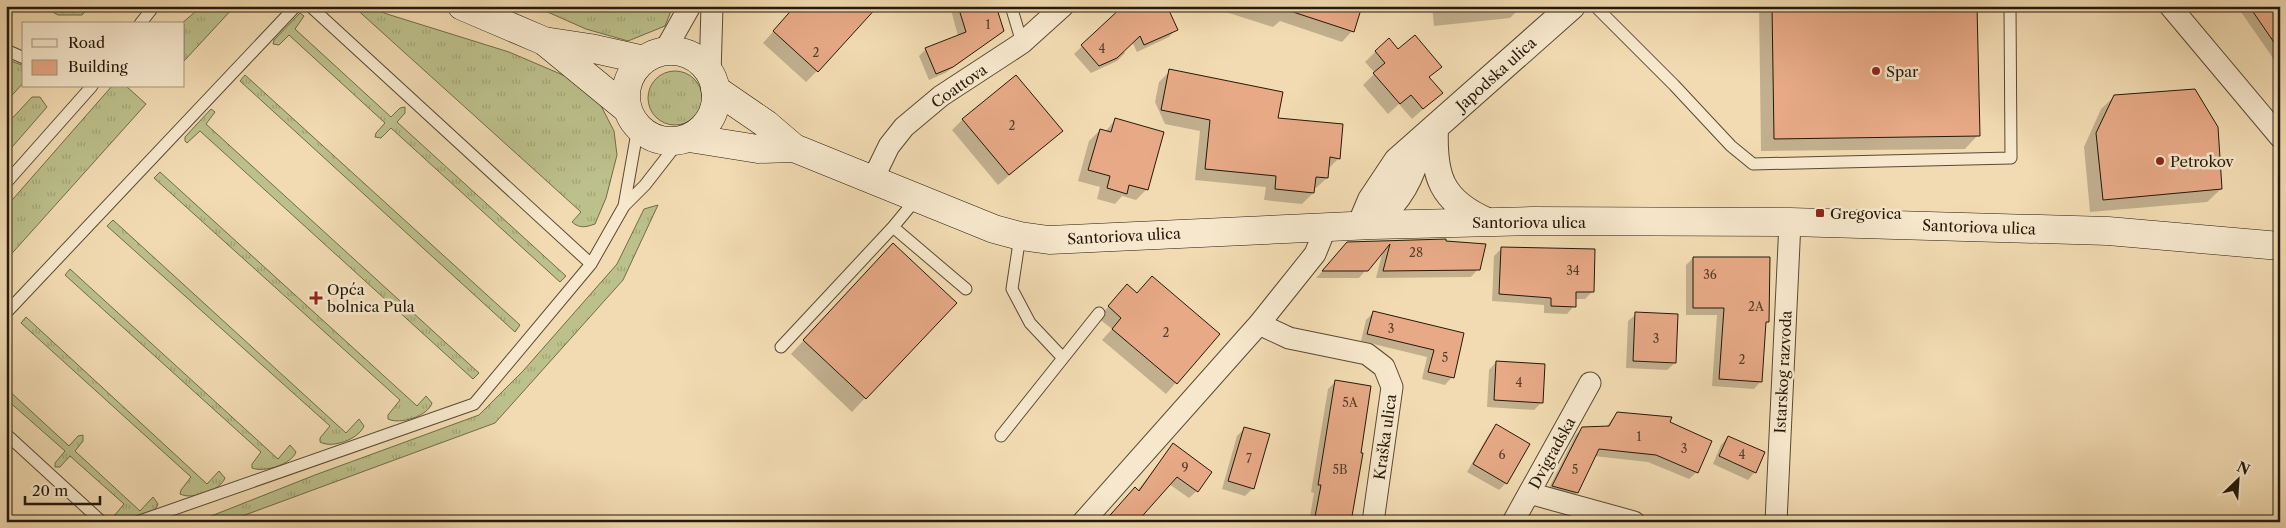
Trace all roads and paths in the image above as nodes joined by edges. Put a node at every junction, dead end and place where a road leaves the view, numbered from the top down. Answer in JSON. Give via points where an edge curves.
{"nodes":[{"id":1,"x":154,"y":6,"type":"edge"},
{"id":2,"x":296,"y":6,"type":"edge"},
{"id":3,"x":310,"y":6,"type":"edge"},
{"id":4,"x":462,"y":6,"type":"edge"},
{"id":5,"x":690,"y":6,"type":"edge"},
{"id":6,"x":712,"y":6,"type":"edge"},
{"id":7,"x":1010,"y":6,"type":"edge"},
{"id":8,"x":1063,"y":6,"type":"edge"},
{"id":9,"x":1572,"y":6,"type":"edge"},
{"id":10,"x":1596,"y":6,"type":"edge"},
{"id":11,"x":2010,"y":6,"type":"edge"},
{"id":12,"x":2170,"y":6,"type":"edge"},
{"id":13,"x":142,"y":22,"type":"edge"},
{"id":14,"x":544,"y":41,"type":"junction"},
{"id":15,"x":1022,"y":43,"type":"junction"},
{"id":16,"x":6,"y":50,"type":"edge"},
{"id":17,"x":654,"y":56,"type":"junction"},
{"id":18,"x":22,"y":57,"type":"edge"},
{"id":19,"x":712,"y":82,"type":"junction"},
{"id":20,"x":89,"y":88,"type":"edge"},
{"id":21,"x":633,"y":118,"type":"junction"},
{"id":22,"x":1428,"y":135,"type":"junction"},
{"id":23,"x":2280,"y":137,"type":"edge"},
{"id":24,"x":684,"y":139,"type":"junction"},
{"id":25,"x":794,"y":148,"type":"junction"},
{"id":26,"x":872,"y":181,"type":"junction"},
{"id":27,"x":6,"y":183,"type":"edge"},
{"id":28,"x":917,"y":198,"type":"junction"},
{"id":29,"x":624,"y":206,"type":"junction"},
{"id":30,"x":1486,"y":221,"type":"junction"},
{"id":31,"x":1790,"y":222,"type":"junction"},
{"id":32,"x":1366,"y":225,"type":"junction"},
{"id":33,"x":893,"y":227,"type":"junction"},
{"id":34,"x":1326,"y":227,"type":"junction"},
{"id":35,"x":1020,"y":236,"type":"junction"},
{"id":36,"x":2280,"y":246,"type":"edge"},
{"id":37,"x":591,"y":264,"type":"junction"},
{"id":38,"x":966,"y":289,"type":"dead end"},
{"id":39,"x":6,"y":313,"type":"edge"},
{"id":40,"x":1099,"y":313,"type":"dead end"},
{"id":41,"x":1259,"y":324,"type":"junction"},
{"id":42,"x":782,"y":347,"type":"dead end"},
{"id":43,"x":1063,"y":358,"type":"junction"},
{"id":44,"x":1590,"y":383,"type":"dead end"},
{"id":45,"x":6,"y":434,"type":"edge"},
{"id":46,"x":1001,"y":436,"type":"dead end"},
{"id":47,"x":1529,"y":493,"type":"junction"},
{"id":48,"x":102,"y":522,"type":"edge"},
{"id":49,"x":136,"y":522,"type":"edge"},
{"id":50,"x":1083,"y":522,"type":"edge"},
{"id":51,"x":1372,"y":522,"type":"edge"},
{"id":52,"x":1513,"y":522,"type":"edge"},
{"id":53,"x":1634,"y":522,"type":"edge"},
{"id":54,"x":1776,"y":522,"type":"edge"}],
"edges":[{"from":1,"to":13,"type":"lane"},
{"from":2,"to":39,"type":"lane"},
{"from":3,"to":37,"type":"lane"},
{"from":4,"to":14,"type":"main road"},
{"from":5,"to":17,"type":"street"},
{"from":6,"to":19,"type":"street"},
{"from":7,"to":15,"type":"lane"},
{"from":8,"to":15,"type":"street","name":"Coattova"},
{"from":9,"to":22,"type":"street","name":"Japodska ulica"},
{"from":10,"to":11,"type":"lane","via":[[1731,146],[1753,164],[2011,158]]},
{"from":12,"to":23,"type":"street"},
{"from":14,"to":17,"type":"main road"},
{"from":14,"to":21,"type":"main road"},
{"from":15,"to":26,"type":"street","name":"Coattova","via":[[941,96],[904,127],[889,146]]},
{"from":16,"to":18,"type":"lane"},
{"from":17,"to":19,"type":"main road","via":[[677,52],[690,56],[701,64]]},
{"from":17,"to":21,"type":"main road","via":[[634,70],[628,82],[626,95]]},
{"from":19,"to":24,"type":"main road","via":[[715,104],[710,118],[701,130]]},
{"from":19,"to":25,"type":"main road","name":"Santoriova ulica"},
{"from":20,"to":27,"type":"lane"},
{"from":21,"to":24,"type":"main road","via":[[650,137],[665,141]]},
{"from":21,"to":29,"type":"lane"},
{"from":22,"to":30,"type":"street","via":[[1444,189],[1469,214]]},
{"from":22,"to":32,"type":"street","via":[[1406,186],[1393,205]]},
{"from":24,"to":25,"type":"main road","name":"Santoriova ulica","via":[[758,149]]},
{"from":24,"to":29,"type":"lane"},
{"from":25,"to":26,"type":"main road","name":"Santoriova ulica"},
{"from":26,"to":28,"type":"main road","name":"Santoriova ulica"},
{"from":28,"to":33,"type":"lane"},
{"from":28,"to":35,"type":"main road","name":"Santoriova ulica"},
{"from":29,"to":37,"type":"lane"},
{"from":30,"to":31,"type":"main road","name":"Santoriova ulica"},
{"from":30,"to":32,"type":"main road","name":"Santoriova ulica"},
{"from":31,"to":36,"type":"main road","name":"Santoriova ulica","via":[[2108,231]]},
{"from":31,"to":54,"type":"street","name":"Istarskog razvoda"},
{"from":32,"to":34,"type":"main road","name":"Santoriova ulica"},
{"from":33,"to":38,"type":"lane"},
{"from":33,"to":42,"type":"lane"},
{"from":34,"to":35,"type":"main road","name":"Santoriova ulica","via":[[1049,240]]},
{"from":34,"to":41,"type":"street","via":[[1315,254]]},
{"from":35,"to":43,"type":"lane","via":[[1012,289],[1030,323]]},
{"from":37,"to":49,"type":"lane","via":[[474,404]]},
{"from":40,"to":43,"type":"lane"},
{"from":41,"to":50,"type":"street"},
{"from":41,"to":51,"type":"street","name":"Kraška ulica","via":[[1289,338],[1367,354],[1384,367],[1392,387]]},
{"from":43,"to":46,"type":"lane"},
{"from":44,"to":47,"type":"street","name":"Dvigradska"},
{"from":45,"to":48,"type":"lane"},
{"from":47,"to":52,"type":"street","name":"Dvigradska"},
{"from":47,"to":53,"type":"street"}]}
